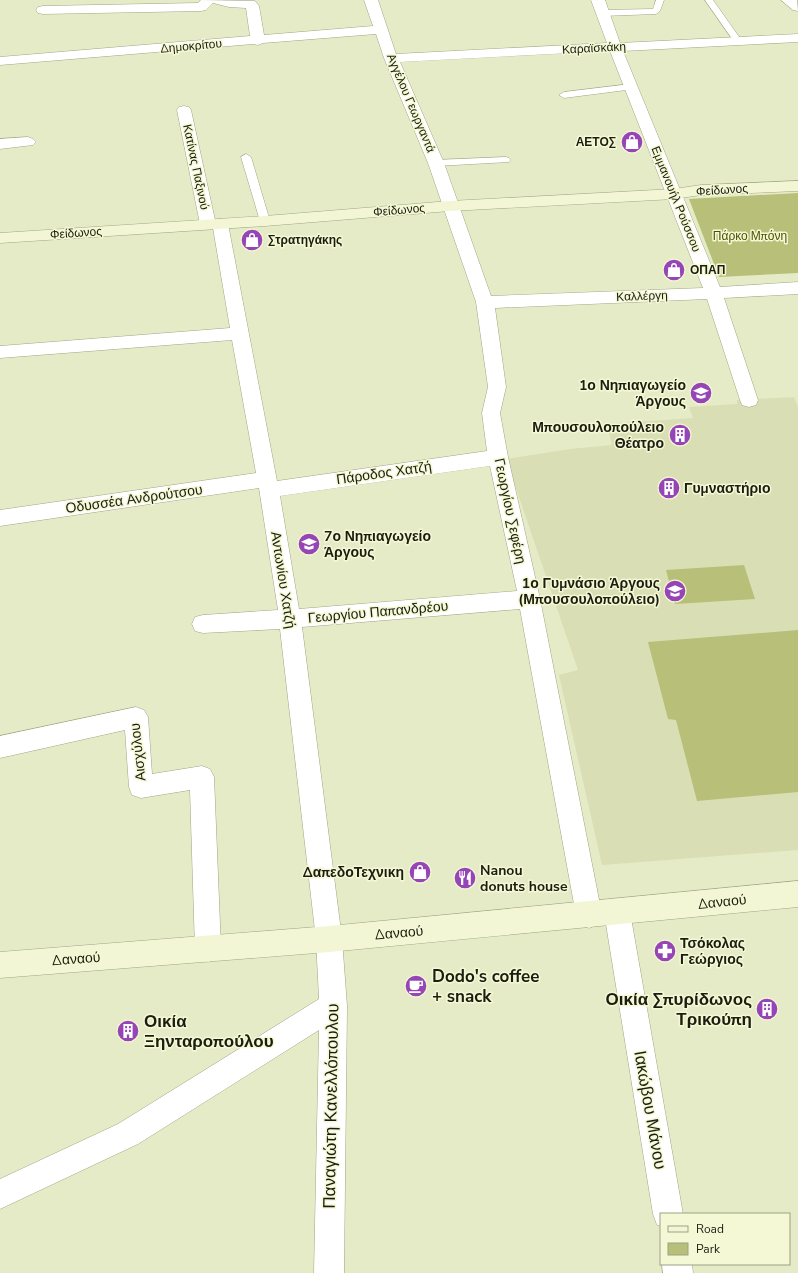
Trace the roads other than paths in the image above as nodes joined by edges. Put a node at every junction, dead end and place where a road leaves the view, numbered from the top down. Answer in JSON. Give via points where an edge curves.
{"nodes":[{"id":1,"x":209,"y":0,"type":"edge"},
{"id":2,"x":217,"y":0,"type":"edge"},
{"id":3,"x":371,"y":0,"type":"edge"},
{"id":4,"x":660,"y":0,"type":"edge"},
{"id":5,"x":709,"y":0,"type":"edge"},
{"id":6,"x":788,"y":0,"type":"edge"},
{"id":7,"x":600,"y":6,"type":"edge"},
{"id":8,"x":798,"y":8,"type":"edge"},
{"id":9,"x":43,"y":10,"type":"dead end"},
{"id":10,"x":382,"y":29,"type":"junction"},
{"id":11,"x":798,"y":38,"type":"edge"},
{"id":12,"x":258,"y":41,"type":"junction"},
{"id":13,"x":738,"y":41,"type":"junction"},
{"id":14,"x":615,"y":47,"type":"junction"},
{"id":15,"x":391,"y":58,"type":"junction"},
{"id":16,"x":0,"y":61,"type":"edge"},
{"id":17,"x":631,"y":87,"type":"junction"},
{"id":18,"x":564,"y":95,"type":"dead end"},
{"id":19,"x":184,"y":110,"type":"dead end"},
{"id":20,"x":28,"y":142,"type":"dead end"},
{"id":21,"x":0,"y":144,"type":"edge"},
{"id":22,"x":246,"y":157,"type":"dead end"},
{"id":23,"x":506,"y":160,"type":"dead end"},
{"id":24,"x":436,"y":163,"type":"junction"},
{"id":25,"x":798,"y":186,"type":"edge"},
{"id":26,"x":674,"y":194,"type":"junction"},
{"id":27,"x":450,"y":206,"type":"junction"},
{"id":28,"x":265,"y":221,"type":"junction"},
{"id":29,"x":214,"y":224,"type":"junction"},
{"id":30,"x":0,"y":238,"type":"edge"},
{"id":31,"x":798,"y":288,"type":"edge"},
{"id":32,"x":714,"y":293,"type":"junction"},
{"id":33,"x":485,"y":302,"type":"junction"},
{"id":34,"x":240,"y":333,"type":"junction"},
{"id":35,"x":0,"y":352,"type":"edge"},
{"id":36,"x":749,"y":400,"type":"dead end"},
{"id":37,"x":498,"y":457,"type":"junction"},
{"id":38,"x":268,"y":485,"type":"junction"},
{"id":39,"x":0,"y":518,"type":"edge"},
{"id":40,"x":529,"y":599,"type":"junction"},
{"id":41,"x":290,"y":619,"type":"junction"},
{"id":42,"x":203,"y":624,"type":"dead end"},
{"id":43,"x":0,"y":747,"type":"edge"},
{"id":44,"x":798,"y":894,"type":"edge"},
{"id":45,"x":617,"y":912,"type":"junction"},
{"id":46,"x":589,"y":915,"type":"junction"},
{"id":47,"x":329,"y":939,"type":"junction"},
{"id":48,"x":208,"y":949,"type":"junction"},
{"id":49,"x":0,"y":965,"type":"edge"},
{"id":50,"x":333,"y":1006,"type":"junction"},
{"id":51,"x":0,"y":1194,"type":"edge"},
{"id":52,"x":668,"y":1213,"type":"edge"},
{"id":53,"x":329,"y":1273,"type":"edge"}],
"edges":[{"from":1,"to":9,"type":"street","via":[[202,7]]},
{"from":2,"to":12,"type":"street","via":[[250,4]]},
{"from":3,"to":10,"type":"street","name":"Αγγέλου Γεωργαντά"},
{"from":4,"to":7,"type":"lane","via":[[656,10]]},
{"from":5,"to":13,"type":"lane"},
{"from":6,"to":8,"type":"street"},
{"from":7,"to":14,"type":"street","name":"Εμμανουήλ Ρούσσου"},
{"from":10,"to":12,"type":"street","name":"Δημοκρίτου"},
{"from":10,"to":15,"type":"street","name":"Αγγέλου Γεωργαντά"},
{"from":11,"to":13,"type":"street","name":"Καραϊσκάκη"},
{"from":12,"to":16,"type":"street","name":"Δημοκρίτου"},
{"from":13,"to":14,"type":"street","name":"Καραϊσκάκη"},
{"from":14,"to":15,"type":"street","name":"Καραϊσκάκη"},
{"from":14,"to":17,"type":"street","name":"Εμμανουήλ Ρούσσου"},
{"from":15,"to":24,"type":"street","name":"Αγγέλου Γεωργαντά"},
{"from":17,"to":18,"type":"lane"},
{"from":17,"to":26,"type":"street","name":"Εμμανουήλ Ρούσσου"},
{"from":19,"to":29,"type":"street","name":"Κατίνας Παξινού"},
{"from":20,"to":21,"type":"street"},
{"from":22,"to":28,"type":"lane"},
{"from":23,"to":24,"type":"lane"},
{"from":24,"to":27,"type":"street","name":"Αγγέλου Γεωργαντά"},
{"from":25,"to":26,"type":"main road","name":"Φείδωνος","via":[[701,190]]},
{"from":26,"to":27,"type":"main road","name":"Φείδωνος"},
{"from":26,"to":32,"type":"street","name":"Εμμανουήλ Ρούσσου"},
{"from":27,"to":28,"type":"main road","name":"Φείδωνος"},
{"from":27,"to":33,"type":"street","name":"Γεωργίου Σεφέρη"},
{"from":28,"to":29,"type":"main road","name":"Φείδωνος"},
{"from":29,"to":30,"type":"main road","name":"Φείδωνος"},
{"from":29,"to":34,"type":"street","name":"Αντωνίου Χατζή"},
{"from":31,"to":32,"type":"street","name":"Καλλέργη"},
{"from":32,"to":33,"type":"street","name":"Καλλέργη"},
{"from":32,"to":36,"type":"street","name":"Εμμανουήλ Ρούσσου"},
{"from":33,"to":37,"type":"street","name":"Γεωργίου Σεφέρη","via":[[497,387],[491,413]]},
{"from":34,"to":35,"type":"street"},
{"from":34,"to":38,"type":"street","name":"Αντωνίου Χατζή"},
{"from":37,"to":38,"type":"street","name":"Πάροδος Χατζή"},
{"from":37,"to":40,"type":"street","name":"Γεωργίου Σεφέρη"},
{"from":38,"to":39,"type":"street","name":"Οδυσσέα Ανδρούτσου"},
{"from":38,"to":41,"type":"street","name":"Αντωνίου Χατζή"},
{"from":40,"to":41,"type":"street","name":"Γεωργίου Παπανδρέου"},
{"from":40,"to":46,"type":"street","name":"Γεωργίου Σεφέρη"},
{"from":41,"to":42,"type":"street","name":"Γεωργίου Παπανδρέου"},
{"from":41,"to":47,"type":"street","name":"Αντωνίου Χατζή"},
{"from":43,"to":48,"type":"street","name":"Αισχύλου","via":[[136,717],[141,787],[202,777]]},
{"from":44,"to":45,"type":"main road","name":"Δαναού"},
{"from":45,"to":46,"type":"main road","name":"Δαναού"},
{"from":45,"to":52,"type":"street","name":"Ιακώβου Μάνου"},
{"from":46,"to":47,"type":"main road","name":"Δαναού"},
{"from":47,"to":48,"type":"main road","name":"Δαναού"},
{"from":47,"to":50,"type":"street","name":"Παναγιώτη Κανελλόπουλου"},
{"from":48,"to":49,"type":"main road","name":"Δαναού"},
{"from":50,"to":51,"type":"street","via":[[128,1134]]},
{"from":50,"to":53,"type":"street","name":"Παναγιώτη Κανελλόπουλου"}]}
